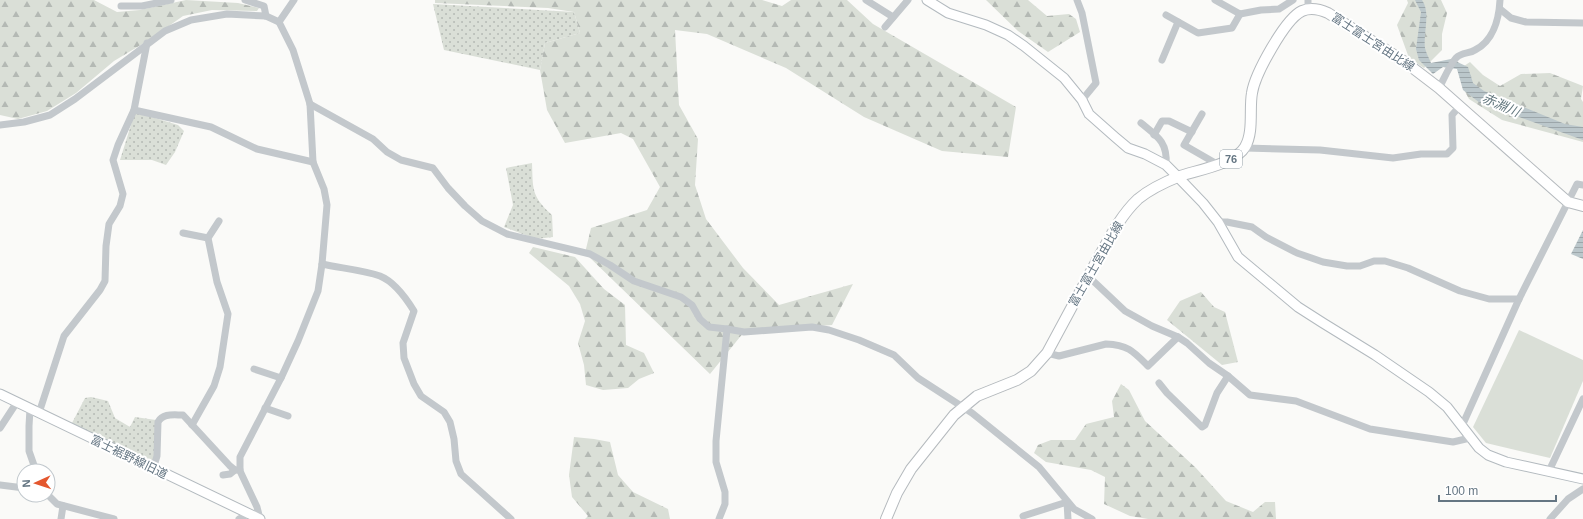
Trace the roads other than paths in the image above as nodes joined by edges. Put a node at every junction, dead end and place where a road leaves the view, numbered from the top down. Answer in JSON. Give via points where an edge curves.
{"nodes":[{"id":1,"x":171,"y":0,"type":"edge"},
{"id":2,"x":245,"y":0,"type":"edge"},
{"id":3,"x":294,"y":0,"type":"edge"},
{"id":4,"x":866,"y":0,"type":"edge"},
{"id":5,"x":908,"y":0,"type":"edge"},
{"id":6,"x":927,"y":0,"type":"edge"},
{"id":7,"x":1077,"y":0,"type":"edge"},
{"id":8,"x":1214,"y":0,"type":"edge"},
{"id":9,"x":1293,"y":0,"type":"edge"},
{"id":10,"x":1500,"y":0,"type":"edge"},
{"id":11,"x":1308,"y":4,"type":"edge"},
{"id":12,"x":120,"y":6,"type":"dead end"},
{"id":13,"x":1500,"y":9,"type":"junction"},
{"id":14,"x":1240,"y":14,"type":"junction"},
{"id":15,"x":1166,"y":15,"type":"dead end"},
{"id":16,"x":266,"y":16,"type":"junction"},
{"id":17,"x":893,"y":17,"type":"junction"},
{"id":18,"x":279,"y":22,"type":"junction"},
{"id":19,"x":1178,"y":22,"type":"junction"},
{"id":20,"x":1583,"y":23,"type":"edge"},
{"id":21,"x":885,"y":27,"type":"dead end"},
{"id":22,"x":147,"y":43,"type":"junction"},
{"id":23,"x":1162,"y":60,"type":"dead end"},
{"id":24,"x":1439,"y":88,"type":"junction"},
{"id":25,"x":1082,"y":100,"type":"junction"},
{"id":26,"x":310,"y":104,"type":"junction"},
{"id":27,"x":1459,"y":107,"type":"junction"},
{"id":28,"x":134,"y":110,"type":"junction"},
{"id":29,"x":1202,"y":114,"type":"dead end"},
{"id":30,"x":1141,"y":123,"type":"dead end"},
{"id":31,"x":0,"y":125,"type":"edge"},
{"id":32,"x":1192,"y":132,"type":"junction"},
{"id":33,"x":1154,"y":134,"type":"junction"},
{"id":34,"x":1245,"y":148,"type":"junction"},
{"id":35,"x":312,"y":162,"type":"junction"},
{"id":36,"x":1217,"y":164,"type":"junction"},
{"id":37,"x":1166,"y":165,"type":"junction"},
{"id":38,"x":1178,"y":177,"type":"junction"},
{"id":39,"x":1583,"y":185,"type":"edge"},
{"id":40,"x":1568,"y":202,"type":"junction"},
{"id":41,"x":1583,"y":206,"type":"edge"},
{"id":42,"x":219,"y":221,"type":"dead end"},
{"id":43,"x":1218,"y":222,"type":"junction"},
{"id":44,"x":183,"y":233,"type":"dead end"},
{"id":45,"x":208,"y":238,"type":"junction"},
{"id":46,"x":322,"y":264,"type":"junction"},
{"id":47,"x":1088,"y":276,"type":"junction"},
{"id":48,"x":1519,"y":299,"type":"junction"},
{"id":49,"x":727,"y":330,"type":"junction"},
{"id":50,"x":1178,"y":337,"type":"junction"},
{"id":51,"x":1047,"y":353,"type":"junction"},
{"id":52,"x":254,"y":369,"type":"dead end"},
{"id":53,"x":1228,"y":376,"type":"junction"},
{"id":54,"x":281,"y":378,"type":"junction"},
{"id":55,"x":1159,"y":383,"type":"dead end"},
{"id":56,"x":0,"y":394,"type":"edge"},
{"id":57,"x":1583,"y":399,"type":"edge"},
{"id":58,"x":17,"y":402,"type":"junction"},
{"id":59,"x":964,"y":407,"type":"junction"},
{"id":60,"x":265,"y":408,"type":"junction"},
{"id":61,"x":34,"y":411,"type":"junction"},
{"id":62,"x":288,"y":416,"type":"dead end"},
{"id":63,"x":192,"y":425,"type":"junction"},
{"id":64,"x":1462,"y":426,"type":"junction"},
{"id":65,"x":0,"y":428,"type":"edge"},
{"id":66,"x":1470,"y":438,"type":"junction"},
{"id":67,"x":34,"y":463,"type":"edge"},
{"id":68,"x":153,"y":469,"type":"junction"},
{"id":69,"x":238,"y":470,"type":"junction"},
{"id":70,"x":1549,"y":471,"type":"junction"},
{"id":71,"x":223,"y":475,"type":"dead end"},
{"id":72,"x":1583,"y":479,"type":"edge"},
{"id":73,"x":0,"y":485,"type":"edge"},
{"id":74,"x":16,"y":487,"type":"edge"},
{"id":75,"x":1583,"y":489,"type":"edge"},
{"id":76,"x":1068,"y":502,"type":"junction"},
{"id":77,"x":56,"y":503,"type":"edge"},
{"id":78,"x":63,"y":506,"type":"junction"},
{"id":79,"x":248,"y":514,"type":"junction"},
{"id":80,"x":1023,"y":516,"type":"dead end"},
{"id":81,"x":61,"y":519,"type":"edge"},
{"id":82,"x":114,"y":519,"type":"edge"},
{"id":83,"x":239,"y":519,"type":"edge"},
{"id":84,"x":260,"y":519,"type":"edge"},
{"id":85,"x":511,"y":519,"type":"edge"},
{"id":86,"x":719,"y":519,"type":"edge"},
{"id":87,"x":886,"y":519,"type":"edge"},
{"id":88,"x":1068,"y":519,"type":"edge"},
{"id":89,"x":1092,"y":519,"type":"edge"},
{"id":90,"x":1550,"y":519,"type":"edge"}],
"edges":[{"from":1,"to":12,"type":"street","via":[[142,6]]},
{"from":2,"to":16,"type":"street","via":[[264,6]]},
{"from":3,"to":18,"type":"street"},
{"from":4,"to":17,"type":"street"},
{"from":5,"to":17,"type":"street"},
{"from":6,"to":25,"type":"street","via":[[948,14],[986,25],[1008,35],[1064,78]]},
{"from":7,"to":25,"type":"street","via":[[1096,83]]},
{"from":8,"to":14,"type":"street"},
{"from":9,"to":14,"type":"street","via":[[1279,9]]},
{"from":10,"to":13,"type":"street"},
{"from":11,"to":24,"type":"main road","name":"富士富士宮由比線","number":"76","via":[[1328,13],[1405,62]]},
{"from":11,"to":34,"type":"main road","name":"富士富士宮由比線","number":"76","via":[[1293,17],[1281,33],[1257,77],[1252,91],[1250,129]]},
{"from":13,"to":20,"type":"street","via":[[1511,18],[1526,22]]},
{"from":13,"to":24,"type":"street","via":[[1488,40],[1474,52],[1465,52],[1454,61]]},
{"from":14,"to":19,"type":"street","via":[[1232,28],[1198,34]]},
{"from":15,"to":19,"type":"street"},
{"from":16,"to":18,"type":"street"},
{"from":16,"to":22,"type":"street","via":[[227,14],[191,20],[164,31]]},
{"from":17,"to":21,"type":"street"},
{"from":18,"to":26,"type":"street","via":[[293,50]]},
{"from":19,"to":23,"type":"street"},
{"from":22,"to":28,"type":"street"},
{"from":22,"to":31,"type":"street","via":[[75,99],[50,115]]},
{"from":24,"to":27,"type":"main road","name":"富士富士宮由比線","number":"76"},
{"from":25,"to":37,"type":"street","via":[[1089,114],[1128,148]]},
{"from":26,"to":35,"type":"street"},
{"from":26,"to":49,"type":"street","via":[[374,139],[400,160],[433,168],[464,206],[482,221],[508,234],[590,254],[634,281],[681,297],[709,327]]},
{"from":27,"to":34,"type":"street","via":[[1452,115],[1453,148],[1447,154],[1393,158],[1320,150]]},
{"from":27,"to":40,"type":"main road","name":"富士富士宮由比線","number":"76"},
{"from":28,"to":35,"type":"street","via":[[211,127],[257,149]]},
{"from":28,"to":61,"type":"street","via":[[113,160],[123,194],[120,206],[109,224],[105,281],[64,336]]},
{"from":29,"to":32,"type":"street"},
{"from":30,"to":33,"type":"street"},
{"from":32,"to":33,"type":"street","via":[[1169,121],[1162,121]]},
{"from":32,"to":36,"type":"street","via":[[1184,145]]},
{"from":33,"to":37,"type":"street","via":[[1167,153]]},
{"from":34,"to":36,"type":"main road","name":"富士富士宮由比線","number":"76","via":[[1239,155]]},
{"from":35,"to":46,"type":"street","via":[[324,189],[327,205]]},
{"from":36,"to":38,"type":"main road","name":"富士富士宮由比線","number":"76"},
{"from":37,"to":38,"type":"street"},
{"from":38,"to":43,"type":"street"},
{"from":38,"to":47,"type":"main road","name":"富士富士宮由比線","number":"76","via":[[1155,187],[1138,199],[1118,224]]},
{"from":39,"to":40,"type":"street","via":[[1577,184]]},
{"from":40,"to":41,"type":"main road","name":"富士富士宮由比線","number":"76"},
{"from":40,"to":48,"type":"street"},
{"from":42,"to":45,"type":"street"},
{"from":43,"to":48,"type":"street","via":[[1252,227],[1297,253],[1323,262],[1360,266],[1374,261],[1385,261],[1474,295],[1489,299]]},
{"from":43,"to":64,"type":"street","via":[[1238,257],[1298,306],[1430,392],[1447,407]]},
{"from":44,"to":45,"type":"street"},
{"from":45,"to":63,"type":"street","via":[[217,282],[228,314],[220,367],[214,386]]},
{"from":46,"to":54,"type":"street","via":[[318,291]]},
{"from":46,"to":85,"type":"street","via":[[380,277],[392,284],[406,298],[414,311],[404,343],[404,358],[414,384],[421,396],[444,412],[450,422],[456,461],[461,474]]},
{"from":47,"to":50,"type":"street","via":[[1125,311]]},
{"from":47,"to":51,"type":"main road","name":"富士富士宮由比線","number":"76"},
{"from":48,"to":64,"type":"street"},
{"from":49,"to":59,"type":"street","via":[[744,332],[812,327],[829,330],[874,345],[894,355],[918,378]]},
{"from":49,"to":86,"type":"street","via":[[716,440],[716,462],[725,504]]},
{"from":50,"to":51,"type":"street","via":[[1148,366],[1130,349],[1113,344],[1059,356]]},
{"from":50,"to":53,"type":"street"},
{"from":51,"to":59,"type":"main road","name":"富士富士宮由比線","number":"76","via":[[1021,377],[977,396]]},
{"from":52,"to":54,"type":"street"},
{"from":53,"to":55,"type":"street","via":[[1217,393],[1202,427]]},
{"from":53,"to":66,"type":"street","via":[[1250,395],[1296,401],[1370,429],[1453,442]]},
{"from":54,"to":60,"type":"street"},
{"from":56,"to":58,"type":"street","name":"富士裾野線旧道"},
{"from":57,"to":70,"type":"street"},
{"from":58,"to":61,"type":"street","name":"富士裾野線旧道"},
{"from":58,"to":65,"type":"street"},
{"from":59,"to":76,"type":"street","via":[[1038,466]]},
{"from":59,"to":87,"type":"main road","name":"富士富士宮由比線","number":"76","via":[[950,420],[911,470],[902,483]]},
{"from":60,"to":62,"type":"street"},
{"from":60,"to":69,"type":"street","via":[[240,457]]},
{"from":61,"to":67,"type":"street","via":[[28,426]]},
{"from":61,"to":68,"type":"street","name":"富士裾野線旧道"},
{"from":63,"to":68,"type":"street","via":[[183,415],[166,415],[160,418],[157,456]]},
{"from":63,"to":69,"type":"street"},
{"from":64,"to":66,"type":"street"},
{"from":66,"to":70,"type":"street","via":[[1488,455],[1506,462]]},
{"from":68,"to":79,"type":"street","name":"富士裾野線旧道"},
{"from":69,"to":71,"type":"street"},
{"from":69,"to":84,"type":"street","via":[[257,507]]},
{"from":70,"to":72,"type":"street"},
{"from":73,"to":74,"type":"street"},
{"from":75,"to":90,"type":"street","via":[[1568,499]]},
{"from":76,"to":80,"type":"street"},
{"from":76,"to":88,"type":"street"},
{"from":76,"to":89,"type":"street","via":[[1074,509]]},
{"from":77,"to":78,"type":"street"},
{"from":78,"to":81,"type":"street"},
{"from":78,"to":82,"type":"street"},
{"from":79,"to":83,"type":"street"},
{"from":79,"to":84,"type":"street","name":"富士裾野線旧道"}]}
